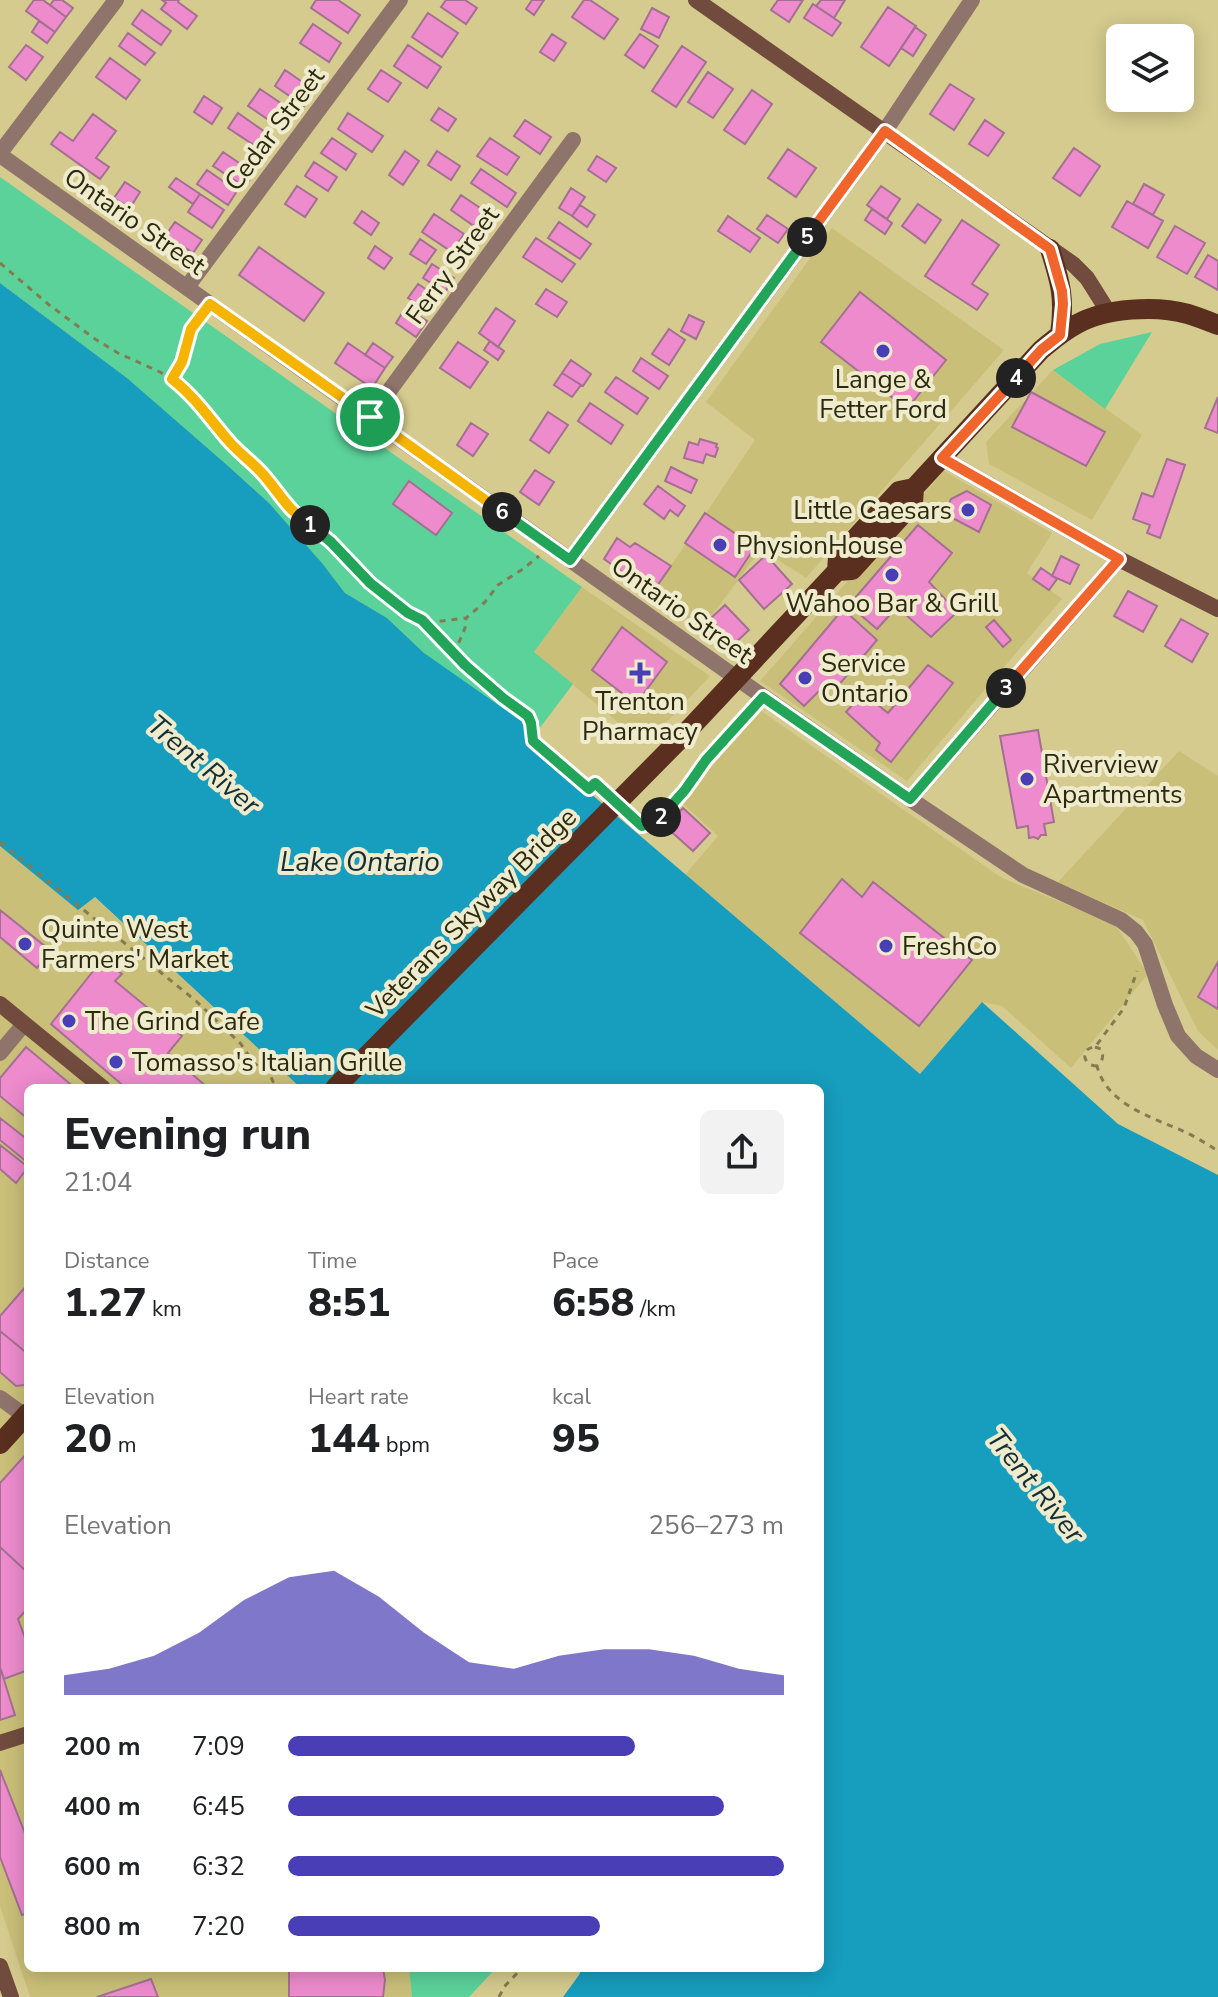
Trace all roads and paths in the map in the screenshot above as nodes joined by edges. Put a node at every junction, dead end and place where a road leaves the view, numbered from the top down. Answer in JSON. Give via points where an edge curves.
{"nodes":[{"id":1,"x":116,"y":0,"type":"edge"},
{"id":2,"x":400,"y":0,"type":"edge"},
{"id":3,"x":696,"y":0,"type":"edge"},
{"id":4,"x":972,"y":0,"type":"edge"},
{"id":5,"x":885,"y":131,"type":"junction"},
{"id":6,"x":573,"y":140,"type":"dead end"},
{"id":7,"x":0,"y":154,"type":"edge"},
{"id":8,"x":1050,"y":249,"type":"junction"},
{"id":9,"x":0,"y":263,"type":"edge"},
{"id":10,"x":187,"y":287,"type":"junction"},
{"id":11,"x":210,"y":304,"type":"junction"},
{"id":12,"x":1109,"y":313,"type":"junction"},
{"id":13,"x":1218,"y":325,"type":"edge"},
{"id":14,"x":1060,"y":335,"type":"junction"},
{"id":15,"x":172,"y":379,"type":"junction"},
{"id":16,"x":370,"y":417,"type":"junction"},
{"id":17,"x":942,"y":458,"type":"junction"},
{"id":18,"x":547,"y":544,"type":"junction"},
{"id":19,"x":1119,"y":559,"type":"junction"},
{"id":20,"x":570,"y":560,"type":"junction"},
{"id":21,"x":1218,"y":609,"type":"edge"},
{"id":22,"x":466,"y":618,"type":"junction"},
{"id":23,"x":422,"y":620,"type":"junction"},
{"id":24,"x":454,"y":654,"type":"junction"},
{"id":25,"x":738,"y":679,"type":"junction"},
{"id":26,"x":763,"y":697,"type":"junction"},
{"id":27,"x":604,"y":791,"type":"dead end"},
{"id":28,"x":910,"y":799,"type":"junction"},
{"id":29,"x":623,"y":809,"type":"dead end"},
{"id":30,"x":0,"y":842,"type":"edge"},
{"id":31,"x":1145,"y":944,"type":"junction"},
{"id":32,"x":0,"y":1004,"type":"edge"},
{"id":33,"x":24,"y":1024,"type":"junction"},
{"id":34,"x":1095,"y":1047,"type":"junction"},
{"id":35,"x":0,"y":1053,"type":"edge"},
{"id":36,"x":1097,"y":1066,"type":"junction"},
{"id":37,"x":1218,"y":1070,"type":"edge"},
{"id":38,"x":98,"y":1084,"type":"edge"},
{"id":39,"x":274,"y":1084,"type":"edge"},
{"id":40,"x":339,"y":1084,"type":"edge"},
{"id":41,"x":1218,"y":1151,"type":"edge"},
{"id":42,"x":0,"y":1399,"type":"edge"},
{"id":43,"x":24,"y":1413,"type":"edge"},
{"id":44,"x":24,"y":1418,"type":"edge"},
{"id":45,"x":0,"y":1444,"type":"edge"},
{"id":46,"x":24,"y":1735,"type":"edge"},
{"id":47,"x":0,"y":1743,"type":"edge"},
{"id":48,"x":0,"y":1966,"type":"edge"},
{"id":49,"x":518,"y":1972,"type":"edge"},
{"id":50,"x":11,"y":1997,"type":"edge"},
{"id":51,"x":499,"y":1997,"type":"edge"}],
"edges":[{"from":1,"to":7,"type":"street"},
{"from":2,"to":10,"type":"street","name":"Cedar Street"},
{"from":3,"to":5,"type":"main road"},
{"from":4,"to":5,"type":"street"},
{"from":5,"to":8,"type":"main road"},
{"from":5,"to":20,"type":"street"},
{"from":6,"to":16,"type":"street","name":"Ferry Street"},
{"from":7,"to":10,"type":"street","name":"Ontario Street"},
{"from":8,"to":12,"type":"main road","via":[[1087,278]]},
{"from":8,"to":14,"type":"main road","via":[[1062,291]]},
{"from":9,"to":15,"type":"path","via":[[95,339]]},
{"from":10,"to":11,"type":"street","name":"Ontario Street"},
{"from":11,"to":15,"type":"path","via":[[191,329]]},
{"from":11,"to":16,"type":"street","name":"Ontario Street"},
{"from":12,"to":13,"type":"main road","name":"Veterans Skyway Bridge","via":[[1186,313]]},
{"from":12,"to":14,"type":"main road","name":"Veterans Skyway Bridge"},
{"from":14,"to":17,"type":"main road","name":"Veterans Skyway Bridge"},
{"from":15,"to":23,"type":"path","via":[[291,511],[331,542],[385,597]]},
{"from":16,"to":18,"type":"street","name":"Ontario Street"},
{"from":17,"to":19,"type":"main road"},
{"from":17,"to":25,"type":"main road","name":"Veterans Skyway Bridge","via":[[914,488],[913,503],[852,570],[837,571]]},
{"from":18,"to":20,"type":"street","name":"Ontario Street"},
{"from":18,"to":22,"type":"path"},
{"from":19,"to":21,"type":"main road"},
{"from":19,"to":28,"type":"street"},
{"from":20,"to":25,"type":"street","name":"Ontario Street"},
{"from":22,"to":23,"type":"path"},
{"from":22,"to":24,"type":"path"},
{"from":23,"to":24,"type":"path"},
{"from":24,"to":27,"type":"path","via":[[528,716],[533,741],[589,789],[595,783]]},
{"from":25,"to":26,"type":"street","name":"Ontario Street"},
{"from":25,"to":40,"type":"main road","name":"Veterans Skyway Bridge","bridge":true},
{"from":26,"to":28,"type":"street","name":"Ontario Street"},
{"from":26,"to":29,"type":"path","via":[[659,819],[642,826]]},
{"from":28,"to":31,"type":"street","name":"Ontario Street","via":[[1023,875],[1121,920]]},
{"from":30,"to":39,"type":"path","via":[[206,1010]]},
{"from":31,"to":34,"type":"path","via":[[1124,1008]]},
{"from":31,"to":37,"type":"street","name":"Ontario Street","via":[[1178,1036]]},
{"from":32,"to":33,"type":"main road"},
{"from":33,"to":35,"type":"street"},
{"from":33,"to":38,"type":"main road"},
{"from":34,"to":36,"type":"path","via":[[1104,1055]]},
{"from":34,"to":36,"type":"path","via":[[1084,1056],[1085,1062]]},
{"from":36,"to":41,"type":"path","via":[[1108,1090],[1134,1109]]},
{"from":42,"to":43,"type":"street"},
{"from":44,"to":45,"type":"main road"},
{"from":46,"to":47,"type":"main road"},
{"from":48,"to":50,"type":"main road"},
{"from":49,"to":51,"type":"path"}]}
